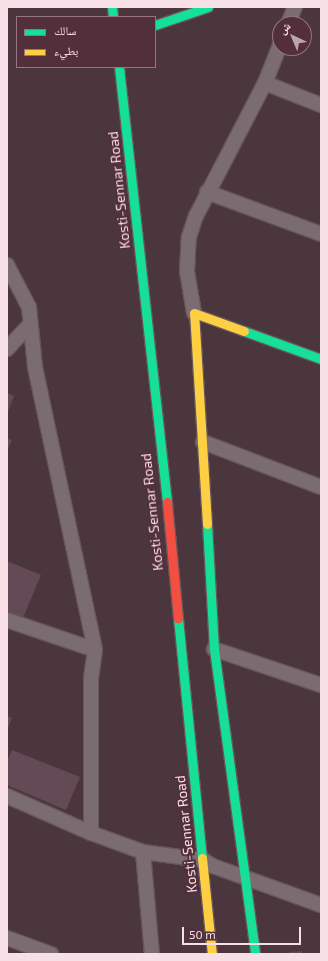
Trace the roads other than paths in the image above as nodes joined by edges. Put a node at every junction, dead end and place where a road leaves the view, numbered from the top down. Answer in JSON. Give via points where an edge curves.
{"nodes":[{"id":1,"x":208,"y":7,"type":"edge"},
{"id":2,"x":156,"y":24,"type":"edge"},
{"id":3,"x":276,"y":56,"type":"edge"},
{"id":4,"x":119,"y":68,"type":"edge"},
{"id":5,"x":265,"y":83,"type":"junction"},
{"id":6,"x":321,"y":105,"type":"edge"},
{"id":7,"x":207,"y":192,"type":"junction"},
{"id":8,"x":321,"y":234,"type":"edge"},
{"id":9,"x":7,"y":266,"type":"edge"},
{"id":10,"x":194,"y":313,"type":"junction"},
{"id":11,"x":30,"y":324,"type":"junction"},
{"id":12,"x":7,"y":349,"type":"edge"},
{"id":13,"x":321,"y":359,"type":"edge"},
{"id":14,"x":203,"y":442,"type":"junction"},
{"id":15,"x":321,"y":487,"type":"edge"},
{"id":16,"x":7,"y":620,"type":"edge"},
{"id":17,"x":214,"y":649,"type":"junction"},
{"id":18,"x":95,"y":650,"type":"junction"},
{"id":19,"x":321,"y":685,"type":"edge"},
{"id":20,"x":7,"y":796,"type":"edge"},
{"id":21,"x":91,"y":833,"type":"junction"},
{"id":22,"x":143,"y":852,"type":"junction"},
{"id":23,"x":203,"y":860,"type":"junction"},
{"id":24,"x":245,"y":878,"type":"junction"},
{"id":25,"x":321,"y":905,"type":"edge"},
{"id":26,"x":7,"y":938,"type":"edge"},
{"id":27,"x":51,"y":954,"type":"edge"},
{"id":28,"x":152,"y":954,"type":"edge"},
{"id":29,"x":212,"y":954,"type":"edge"},
{"id":30,"x":255,"y":954,"type":"edge"}],
"edges":[{"from":1,"to":2,"type":"main road"},
{"from":3,"to":5,"type":"street"},
{"from":4,"to":23,"type":"main road","name":"Kosti-Sennar Road","via":[[146,296]]},
{"from":5,"to":6,"type":"street"},
{"from":5,"to":7,"type":"street"},
{"from":7,"to":8,"type":"street"},
{"from":7,"to":10,"type":"street","via":[[196,216],[187,255]]},
{"from":9,"to":11,"type":"street","via":[[28,304]]},
{"from":10,"to":13,"type":"main road"},
{"from":10,"to":14,"type":"main road"},
{"from":11,"to":12,"type":"street"},
{"from":11,"to":18,"type":"street","via":[[35,366]]},
{"from":14,"to":15,"type":"street"},
{"from":14,"to":17,"type":"main road"},
{"from":16,"to":18,"type":"street"},
{"from":17,"to":19,"type":"street"},
{"from":17,"to":24,"type":"main road"},
{"from":18,"to":21,"type":"street","via":[[91,679]]},
{"from":20,"to":21,"type":"street"},
{"from":21,"to":22,"type":"street"},
{"from":22,"to":23,"type":"street"},
{"from":22,"to":28,"type":"street"},
{"from":23,"to":24,"type":"street"},
{"from":23,"to":29,"type":"main road","name":"Kosti-Sennar Road"},
{"from":24,"to":25,"type":"street"},
{"from":24,"to":30,"type":"main road"},
{"from":26,"to":27,"type":"street"}]}
